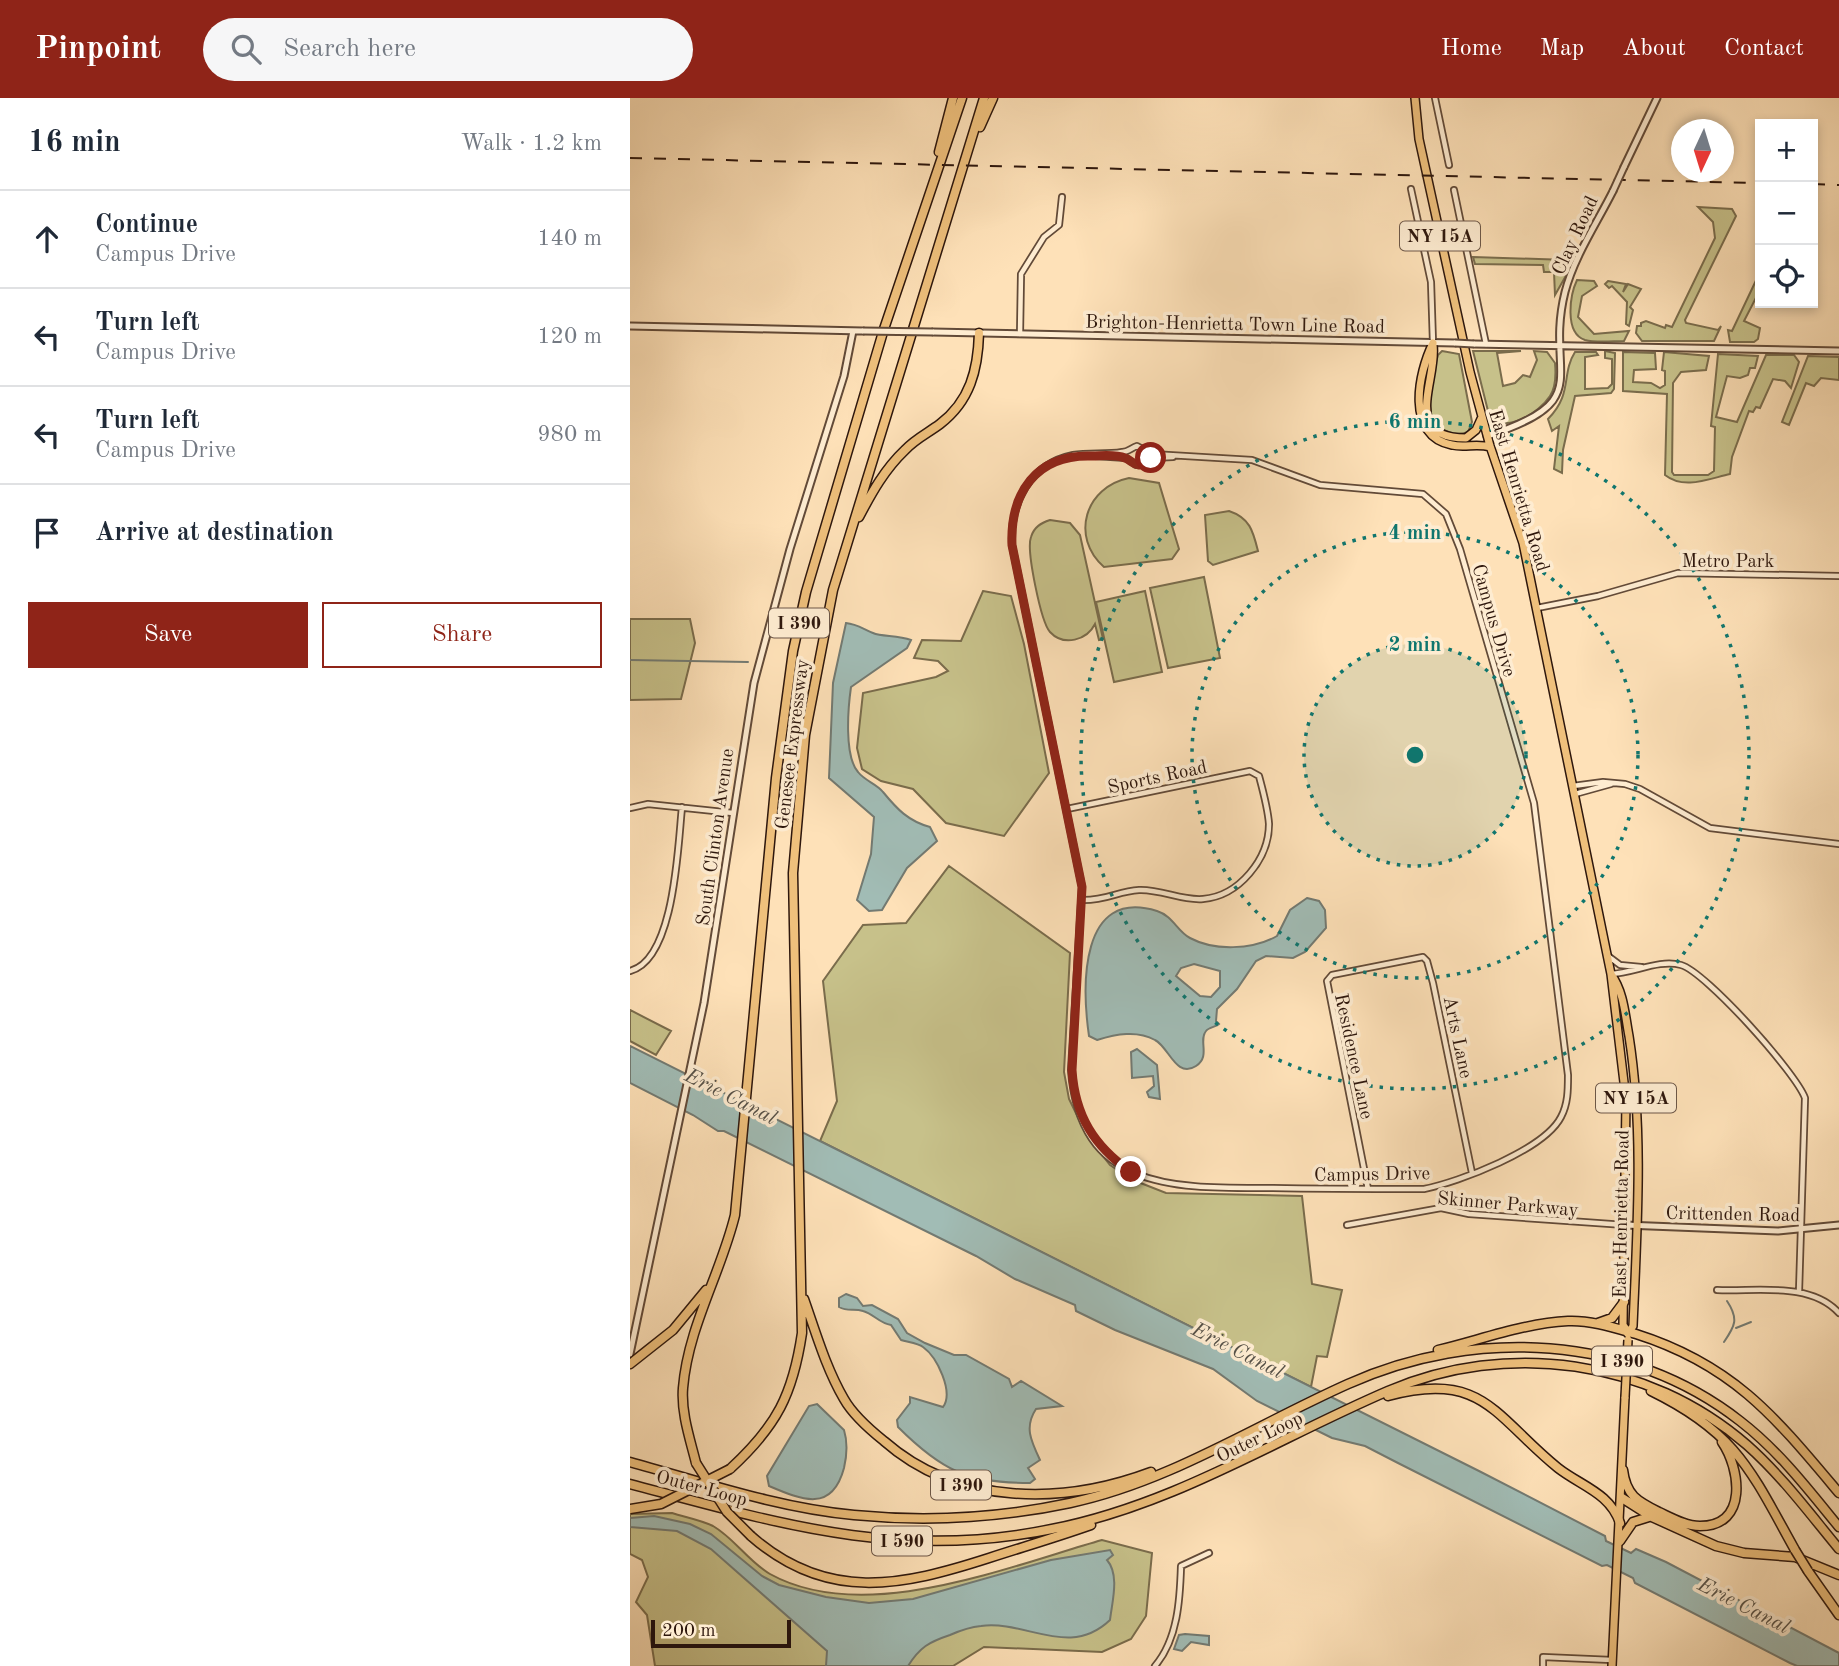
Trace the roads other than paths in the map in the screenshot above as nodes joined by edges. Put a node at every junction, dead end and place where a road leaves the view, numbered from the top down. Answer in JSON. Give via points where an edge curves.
{"nodes":[{"id":1,"x":953,"y":98,"type":"edge"},
{"id":2,"x":962,"y":98,"type":"edge"},
{"id":3,"x":984,"y":98,"type":"edge"},
{"id":4,"x":993,"y":98,"type":"edge"},
{"id":5,"x":1415,"y":98,"type":"edge"},
{"id":6,"x":1435,"y":98,"type":"edge"},
{"id":7,"x":1657,"y":98,"type":"edge"},
{"id":8,"x":966,"y":155,"type":"junction"},
{"id":9,"x":1449,"y":165,"type":"dead end"},
{"id":10,"x":932,"y":182,"type":"junction"},
{"id":11,"x":1411,"y":189,"type":"dead end"},
{"id":12,"x":1454,"y":190,"type":"dead end"},
{"id":13,"x":1062,"y":197,"type":"dead end"},
{"id":14,"x":630,"y":326,"type":"edge"},
{"id":15,"x":853,"y":331,"type":"junction"},
{"id":16,"x":979,"y":333,"type":"junction"},
{"id":17,"x":1020,"y":334,"type":"junction"},
{"id":18,"x":1433,"y":343,"type":"junction"},
{"id":19,"x":1486,"y":344,"type":"junction"},
{"id":20,"x":1562,"y":345,"type":"junction"},
{"id":21,"x":1839,"y":351,"type":"edge"},
{"id":22,"x":1481,"y":418,"type":"junction"},
{"id":23,"x":1487,"y":436,"type":"junction"},
{"id":24,"x":1490,"y":447,"type":"junction"},
{"id":25,"x":1130,"y":449,"type":"junction"},
{"id":26,"x":1145,"y":449,"type":"junction"},
{"id":27,"x":1073,"y":455,"type":"junction"},
{"id":28,"x":1184,"y":456,"type":"junction"},
{"id":29,"x":1128,"y":459,"type":"junction"},
{"id":30,"x":1145,"y":460,"type":"junction"},
{"id":31,"x":848,"y":542,"type":"junction"},
{"id":32,"x":1839,"y":576,"type":"edge"},
{"id":33,"x":1537,"y":608,"type":"junction"},
{"id":34,"x":1574,"y":790,"type":"junction"},
{"id":35,"x":682,"y":807,"type":"junction"},
{"id":36,"x":630,"y":808,"type":"edge"},
{"id":37,"x":1068,"y":809,"type":"junction"},
{"id":38,"x":733,"y":813,"type":"junction"},
{"id":39,"x":1839,"y":844,"type":"edge"},
{"id":40,"x":1081,"y":900,"type":"junction"},
{"id":41,"x":1607,"y":955,"type":"junction"},
{"id":42,"x":1375,"y":967,"type":"joint"},
{"id":43,"x":1649,"y":967,"type":"junction"},
{"id":44,"x":630,"y":971,"type":"edge"},
{"id":45,"x":1611,"y":974,"type":"junction"},
{"id":46,"x":1472,"y":1173,"type":"junction"},
{"id":47,"x":1368,"y":1189,"type":"junction"},
{"id":48,"x":1347,"y":1225,"type":"dead end"},
{"id":49,"x":1625,"y":1225,"type":"junction"},
{"id":50,"x":1839,"y":1225,"type":"edge"},
{"id":51,"x":1636,"y":1226,"type":"junction"},
{"id":52,"x":1801,"y":1231,"type":"junction"},
{"id":53,"x":714,"y":1279,"type":"junction"},
{"id":54,"x":1717,"y":1290,"type":"dead end"},
{"id":55,"x":802,"y":1292,"type":"junction"},
{"id":56,"x":1799,"y":1292,"type":"junction"},
{"id":57,"x":1624,"y":1302,"type":"junction"},
{"id":58,"x":1839,"y":1312,"type":"edge"},
{"id":59,"x":1587,"y":1322,"type":"junction"},
{"id":60,"x":1628,"y":1336,"type":"junction"},
{"id":61,"x":631,"y":1345,"type":"edge"},
{"id":62,"x":630,"y":1354,"type":"edge"},
{"id":63,"x":630,"y":1364,"type":"edge"},
{"id":64,"x":1572,"y":1366,"type":"junction"},
{"id":65,"x":1350,"y":1383,"type":"junction"},
{"id":66,"x":1377,"y":1398,"type":"junction"},
{"id":67,"x":1688,"y":1412,"type":"junction"},
{"id":68,"x":1216,"y":1448,"type":"junction"},
{"id":69,"x":630,"y":1462,"type":"edge"},
{"id":70,"x":1623,"y":1470,"type":"junction"},
{"id":71,"x":630,"y":1484,"type":"edge"},
{"id":72,"x":1174,"y":1494,"type":"junction"},
{"id":73,"x":1839,"y":1494,"type":"edge"},
{"id":74,"x":1622,"y":1498,"type":"junction"},
{"id":75,"x":630,"y":1508,"type":"edge"},
{"id":76,"x":1652,"y":1517,"type":"junction"},
{"id":77,"x":1624,"y":1525,"type":"junction"},
{"id":78,"x":1839,"y":1527,"type":"edge"},
{"id":79,"x":1620,"y":1541,"type":"joint"},
{"id":80,"x":1839,"y":1549,"type":"edge"},
{"id":81,"x":1209,"y":1553,"type":"dead end"},
{"id":82,"x":1839,"y":1575,"type":"edge"},
{"id":83,"x":1839,"y":1615,"type":"edge"},
{"id":84,"x":1612,"y":1663,"type":"edge"},
{"id":85,"x":1155,"y":1666,"type":"edge"},
{"id":86,"x":1543,"y":1666,"type":"edge"}],
"edges":[{"from":1,"to":10,"type":"highway"},
{"from":2,"to":10,"type":"highway","name":"Genesee Expressway","number":"I 390"},
{"from":3,"to":8,"type":"highway","name":"Genesee Expressway","number":"I 390"},
{"from":4,"to":8,"type":"highway"},
{"from":5,"to":22,"type":"main road","name":"East Henrietta Road","number":"NY 15A","via":[[1419,139]]},
{"from":6,"to":9,"type":"street"},
{"from":7,"to":20,"type":"street","name":"Clay Road","bridge":true,"via":[[1570,277],[1562,314]]},
{"from":8,"to":31,"type":"highway","name":"Genesee Expressway","number":"I 390"},
{"from":10,"to":53,"type":"highway","name":"Genesee Expressway","number":"I 390","via":[[806,592],[793,652],[775,778],[735,1215]]},
{"from":11,"to":18,"type":"street","via":[[1432,290]]},
{"from":12,"to":19,"type":"street"},
{"from":13,"to":17,"type":"street","via":[[1059,225],[1044,237],[1021,274]]},
{"from":14,"to":15,"type":"street","name":"Brighton-Henrietta Town Line Road"},
{"from":15,"to":16,"type":"street","name":"Brighton-Henrietta Town Line Road","bridge":true},
{"from":15,"to":38,"type":"street","name":"South Clinton Avenue","via":[[844,376],[762,649]]},
{"from":16,"to":17,"type":"street","name":"Brighton-Henrietta Town Line Road"},
{"from":16,"to":31,"type":"highway","via":[[976,370],[967,394],[952,414],[916,440],[887,470]]},
{"from":17,"to":18,"type":"street","name":"Brighton-Henrietta Town Line Road"},
{"from":18,"to":19,"type":"street","name":"Brighton-Henrietta Town Line Road","bridge":true},
{"from":18,"to":22,"type":"main road","via":[[1435,356],[1425,401],[1431,423],[1438,431],[1466,438]]},
{"from":18,"to":24,"type":"main road","via":[[1418,401],[1423,422],[1438,440],[1451,445]]},
{"from":19,"to":20,"type":"street","name":"Brighton-Henrietta Town Line Road"},
{"from":20,"to":21,"type":"street","name":"Brighton-Henrietta Town Line Road"},
{"from":20,"to":23,"type":"street","name":"Clay Road","via":[[1561,382],[1551,405],[1531,420]]},
{"from":22,"to":23,"type":"main road","name":"East Henrietta Road","number":"NY 15A"},
{"from":23,"to":24,"type":"main road","name":"East Henrietta Road","number":"NY 15A"},
{"from":24,"to":33,"type":"main road","name":"East Henrietta Road","number":"NY 15A","via":[[1518,524]]},
{"from":25,"to":26,"type":"street"},
{"from":25,"to":27,"type":"street","name":"Campus Drive"},
{"from":25,"to":29,"type":"street"},
{"from":26,"to":28,"type":"street","name":"Campus Drive","via":[[1152,454]]},
{"from":26,"to":30,"type":"street"},
{"from":27,"to":29,"type":"street"},
{"from":27,"to":37,"type":"street","name":"Campus Drive","via":[[1057,460],[1032,479],[1011,522]]},
{"from":28,"to":30,"type":"street","name":"Campus Drive"},
{"from":28,"to":46,"type":"street","name":"Campus Drive","via":[[1252,460],[1320,485],[1423,494],[1438,504],[1452,526],[1534,803],[1568,1075],[1564,1111],[1545,1138]]},
{"from":29,"to":30,"type":"street","via":[[1136,465]]},
{"from":31,"to":55,"type":"highway","name":"Genesee Expressway","number":"I 390","via":[[818,657],[793,873]]},
{"from":32,"to":33,"type":"street","name":"Metro Park","via":[[1678,573]]},
{"from":33,"to":34,"type":"main road","name":"East Henrietta Road","number":"NY 15A"},
{"from":34,"to":39,"type":"street","via":[[1612,783],[1636,787],[1718,830]]},
{"from":34,"to":41,"type":"main road","name":"East Henrietta Road","number":"NY 15A"},
{"from":35,"to":36,"type":"street","via":[[648,804]]},
{"from":35,"to":38,"type":"street"},
{"from":35,"to":44,"type":"street","via":[[667,916],[648,960]]},
{"from":37,"to":40,"type":"street","name":"Campus Drive"},
{"from":37,"to":40,"type":"street","name":"Sports Road","via":[[1253,772],[1260,779],[1269,822],[1255,866],[1238,886],[1205,899],[1143,890],[1101,901]]},
{"from":38,"to":61,"type":"street","name":"South Clinton Avenue","via":[[692,1063]]},
{"from":40,"to":47,"type":"street","name":"Campus Drive","via":[[1073,1094],[1089,1132],[1102,1149],[1131,1172],[1182,1187]]},
{"from":41,"to":43,"type":"street","via":[[1629,967]]},
{"from":41,"to":45,"type":"main road","name":"East Henrietta Road","number":"NY 15A"},
{"from":42,"to":46,"type":"street","name":"Arts Lane","via":[[1423,957],[1427,961]]},
{"from":42,"to":47,"type":"street","name":"Residence Lane","via":[[1332,975],[1326,986]]},
{"from":43,"to":45,"type":"street"},
{"from":43,"to":52,"type":"street","via":[[1673,964],[1697,973],[1798,1082],[1805,1098]]},
{"from":45,"to":49,"type":"main road","name":"East Henrietta Road","number":"NY 15A","via":[[1626,1099]]},
{"from":45,"to":51,"type":"main road","name":"East Henrietta Road","number":"NY 15A","via":[[1619,985],[1633,1063],[1638,1135]]},
{"from":46,"to":47,"type":"street","name":"Campus Drive","via":[[1424,1189]]},
{"from":48,"to":49,"type":"street","name":"Skinner Parkway","via":[[1441,1208]]},
{"from":49,"to":51,"type":"street","name":"Crittenden Road"},
{"from":49,"to":57,"type":"main road","name":"East Henrietta Road","number":"NY 15A"},
{"from":50,"to":52,"type":"street","name":"Crittenden Road"},
{"from":51,"to":52,"type":"street","name":"Crittenden Road"},
{"from":51,"to":60,"type":"main road","name":"East Henrietta Road","number":"NY 15A","via":[[1633,1326]]},
{"from":52,"to":56,"type":"street"},
{"from":53,"to":63,"type":"highway","via":[[691,1312]]},
{"from":53,"to":72,"type":"highway","number":"I 390","bridge":true,"via":[[689,1354],[683,1388],[685,1418],[696,1463],[727,1512],[780,1558],[821,1576],[856,1583],[902,1582],[1047,1540]]},
{"from":54,"to":56,"type":"street"},
{"from":55,"to":68,"type":"highway","number":"I 390","via":[[827,1366],[845,1401],[890,1447],[952,1482],[986,1492],[1064,1492],[1141,1476]]},
{"from":55,"to":75,"type":"highway","name":"Genesee Expressway","bridge":true,"via":[[802,1333],[793,1382],[769,1429],[730,1469],[661,1504]]},
{"from":56,"to":58,"type":"street","via":[[1821,1297]]},
{"from":57,"to":59,"type":"highway","via":[[1609,1320]]},
{"from":57,"to":60,"type":"main road","name":"East Henrietta Road","via":[[1623,1325]]},
{"from":59,"to":60,"type":"highway"},
{"from":59,"to":65,"type":"highway","via":[[1548,1324],[1430,1352]]},
{"from":60,"to":70,"type":"main road","name":"East Henrietta Road","number":"NY 15A","bridge":true},
{"from":60,"to":73,"type":"highway","via":[[1688,1354],[1745,1390],[1783,1425]]},
{"from":61,"to":62,"type":"street","name":"South Clinton Avenue"},
{"from":64,"to":66,"type":"highway","number":"I 390","via":[[1478,1366],[1436,1374]]},
{"from":64,"to":67,"type":"highway","via":[[1629,1382]]},
{"from":64,"to":80,"type":"highway","number":"I 390","via":[[1646,1384],[1713,1419],[1771,1468]]},
{"from":65,"to":68,"type":"highway","name":"Outer Loop","number":"I 390"},
{"from":65,"to":78,"type":"highway","name":"Outer Loop","number":"I 390","via":[[1431,1357],[1499,1348],[1560,1349],[1627,1362],[1684,1385],[1742,1422],[1780,1457]]},
{"from":66,"to":72,"type":"highway","name":"Outer Loop","number":"I 390"},
{"from":66,"to":77,"type":"highway","via":[[1440,1388],[1482,1399],[1561,1470],[1608,1500]]},
{"from":67,"to":70,"type":"highway","via":[[1717,1435],[1733,1460],[1738,1492],[1723,1518],[1700,1526],[1670,1517],[1632,1498]]},
{"from":67,"to":83,"type":"highway","bridge":true,"via":[[1712,1427],[1738,1453],[1823,1597]]},
{"from":68,"to":69,"type":"highway","name":"Outer Loop","number":"I 590","via":[[1138,1483],[1074,1502],[968,1517],[851,1515]]},
{"from":70,"to":74,"type":"main road","name":"East Henrietta Road","number":"NY 15A"},
{"from":71,"to":72,"type":"highway","name":"Outer Loop","number":"I 590","via":[[804,1529],[920,1542],[1035,1533]]},
{"from":74,"to":76,"type":"highway"},
{"from":74,"to":77,"type":"main road","name":"East Henrietta Road","number":"NY 15A"},
{"from":76,"to":77,"type":"highway"},
{"from":76,"to":82,"type":"highway","via":[[1727,1550],[1795,1557]]},
{"from":77,"to":79,"type":"highway"},
{"from":79,"to":84,"type":"main road"},
{"from":81,"to":85,"type":"street","via":[[1181,1566],[1175,1623]]},
{"from":84,"to":86,"type":"street","via":[[1543,1657]]}]}
